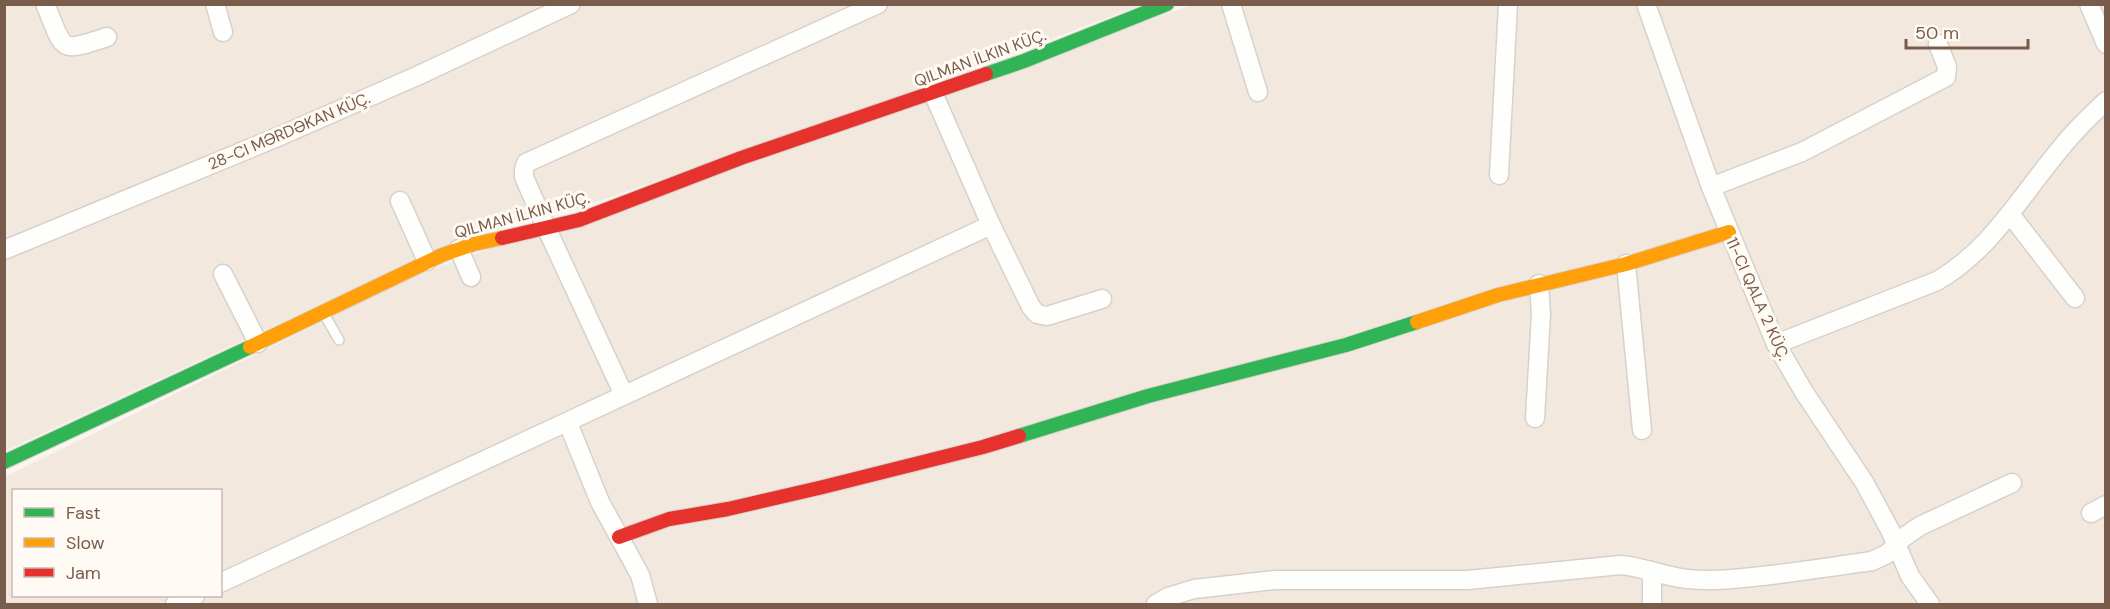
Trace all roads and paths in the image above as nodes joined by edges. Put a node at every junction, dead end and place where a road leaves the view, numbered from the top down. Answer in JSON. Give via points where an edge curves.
{"nodes":[{"id":1,"x":45,"y":4,"type":"edge"},
{"id":2,"x":215,"y":4,"type":"edge"},
{"id":3,"x":571,"y":4,"type":"edge"},
{"id":4,"x":878,"y":4,"type":"edge"},
{"id":5,"x":1231,"y":4,"type":"edge"},
{"id":6,"x":1508,"y":4,"type":"edge"},
{"id":7,"x":1646,"y":4,"type":"edge"},
{"id":8,"x":2089,"y":4,"type":"edge"},
{"id":9,"x":1162,"y":5,"type":"edge"},
{"id":10,"x":223,"y":32,"type":"dead end"},
{"id":11,"x":107,"y":37,"type":"dead end"},
{"id":12,"x":1938,"y":44,"type":"dead end"},
{"id":13,"x":2106,"y":44,"type":"edge"},
{"id":14,"x":1258,"y":92,"type":"dead end"},
{"id":15,"x":933,"y":93,"type":"junction"},
{"id":16,"x":2106,"y":101,"type":"edge"},
{"id":17,"x":1499,"y":175,"type":"dead end"},
{"id":18,"x":1711,"y":187,"type":"junction"},
{"id":19,"x":400,"y":201,"type":"dead end"},
{"id":20,"x":2010,"y":214,"type":"junction"},
{"id":21,"x":991,"y":225,"type":"junction"},
{"id":22,"x":546,"y":227,"type":"junction"},
{"id":23,"x":1729,"y":232,"type":"junction"},
{"id":24,"x":459,"y":249,"type":"junction"},
{"id":25,"x":4,"y":250,"type":"edge"},
{"id":26,"x":428,"y":261,"type":"junction"},
{"id":27,"x":1626,"y":264,"type":"junction"},
{"id":28,"x":223,"y":274,"type":"dead end"},
{"id":29,"x":471,"y":277,"type":"dead end"},
{"id":30,"x":1539,"y":284,"type":"junction"},
{"id":31,"x":2075,"y":298,"type":"dead end"},
{"id":32,"x":1102,"y":299,"type":"dead end"},
{"id":33,"x":322,"y":312,"type":"junction"},
{"id":34,"x":339,"y":340,"type":"dead end"},
{"id":35,"x":258,"y":343,"type":"junction"},
{"id":36,"x":1776,"y":344,"type":"junction"},
{"id":37,"x":624,"y":395,"type":"junction"},
{"id":38,"x":1535,"y":418,"type":"dead end"},
{"id":39,"x":568,"y":423,"type":"junction"},
{"id":40,"x":1642,"y":430,"type":"dead end"},
{"id":41,"x":4,"y":462,"type":"edge"},
{"id":42,"x":2012,"y":483,"type":"dead end"},
{"id":43,"x":619,"y":537,"type":"junction"},
{"id":44,"x":1897,"y":545,"type":"junction"},
{"id":45,"x":1652,"y":571,"type":"junction"},
{"id":46,"x":222,"y":583,"type":"edge"},
{"id":47,"x":192,"y":597,"type":"edge"},
{"id":48,"x":175,"y":604,"type":"edge"},
{"id":49,"x":648,"y":604,"type":"edge"},
{"id":50,"x":1156,"y":604,"type":"edge"},
{"id":51,"x":1652,"y":604,"type":"edge"},
{"id":52,"x":1930,"y":604,"type":"edge"}],
"edges":[{"from":1,"to":11,"type":"street","via":[[66,46],[75,48]]},
{"from":2,"to":10,"type":"street"},
{"from":3,"to":25,"type":"street","name":"28-CI MƏRDƏKAN KÜÇ.","via":[[291,131]]},
{"from":4,"to":22,"type":"street","via":[[531,160],[524,169],[524,177]]},
{"from":5,"to":14,"type":"street"},
{"from":6,"to":17,"type":"street"},
{"from":7,"to":18,"type":"street","name":"11-CI QALA 2 KÜÇ."},
{"from":8,"to":13,"type":"street"},
{"from":9,"to":15,"type":"street"},
{"from":12,"to":18,"type":"street","via":[[1947,67],[1946,76],[1936,83],[1802,152]]},
{"from":15,"to":21,"type":"street"},
{"from":15,"to":22,"type":"street","via":[[741,158],[586,217]]},
{"from":16,"to":20,"type":"street","via":[[2061,148]]},
{"from":18,"to":23,"type":"street","name":"11-CI QALA 2 KÜÇ."},
{"from":19,"to":26,"type":"street"},
{"from":20,"to":31,"type":"street"},
{"from":20,"to":36,"type":"street","via":[[1975,252],[1937,281]]},
{"from":21,"to":32,"type":"street","via":[[1037,314],[1047,316]]},
{"from":21,"to":37,"type":"street"},
{"from":22,"to":24,"type":"street"},
{"from":22,"to":37,"type":"street"},
{"from":23,"to":27,"type":"street"},
{"from":23,"to":36,"type":"street","name":"11-CI QALA 2 KÜÇ."},
{"from":24,"to":26,"type":"street"},
{"from":24,"to":29,"type":"street"},
{"from":26,"to":33,"type":"street"},
{"from":27,"to":30,"type":"street"},
{"from":27,"to":40,"type":"street"},
{"from":28,"to":35,"type":"street"},
{"from":30,"to":38,"type":"street"},
{"from":30,"to":43,"type":"street","via":[[1346,345],[1148,396],[983,447],[728,509],[669,519]]},
{"from":33,"to":34,"type":"lane"},
{"from":33,"to":35,"type":"street"},
{"from":35,"to":41,"type":"street"},
{"from":36,"to":44,"type":"street","name":"11-CI QALA 2 KÜÇ.","via":[[1864,482]]},
{"from":37,"to":39,"type":"street"},
{"from":39,"to":43,"type":"street","via":[[600,502]]},
{"from":39,"to":46,"type":"street"},
{"from":42,"to":44,"type":"street","via":[[1920,526]]},
{"from":43,"to":49,"type":"street","via":[[640,575]]},
{"from":44,"to":45,"type":"street","via":[[1872,561],[1744,578],[1689,580]]},
{"from":44,"to":52,"type":"street","name":"11-CI QALA 2 KÜÇ.","via":[[1910,576]]},
{"from":45,"to":50,"type":"street","via":[[1621,565],[1468,580],[1274,580],[1194,589]]},
{"from":45,"to":51,"type":"street"},
{"from":47,"to":48,"type":"street"}]}
